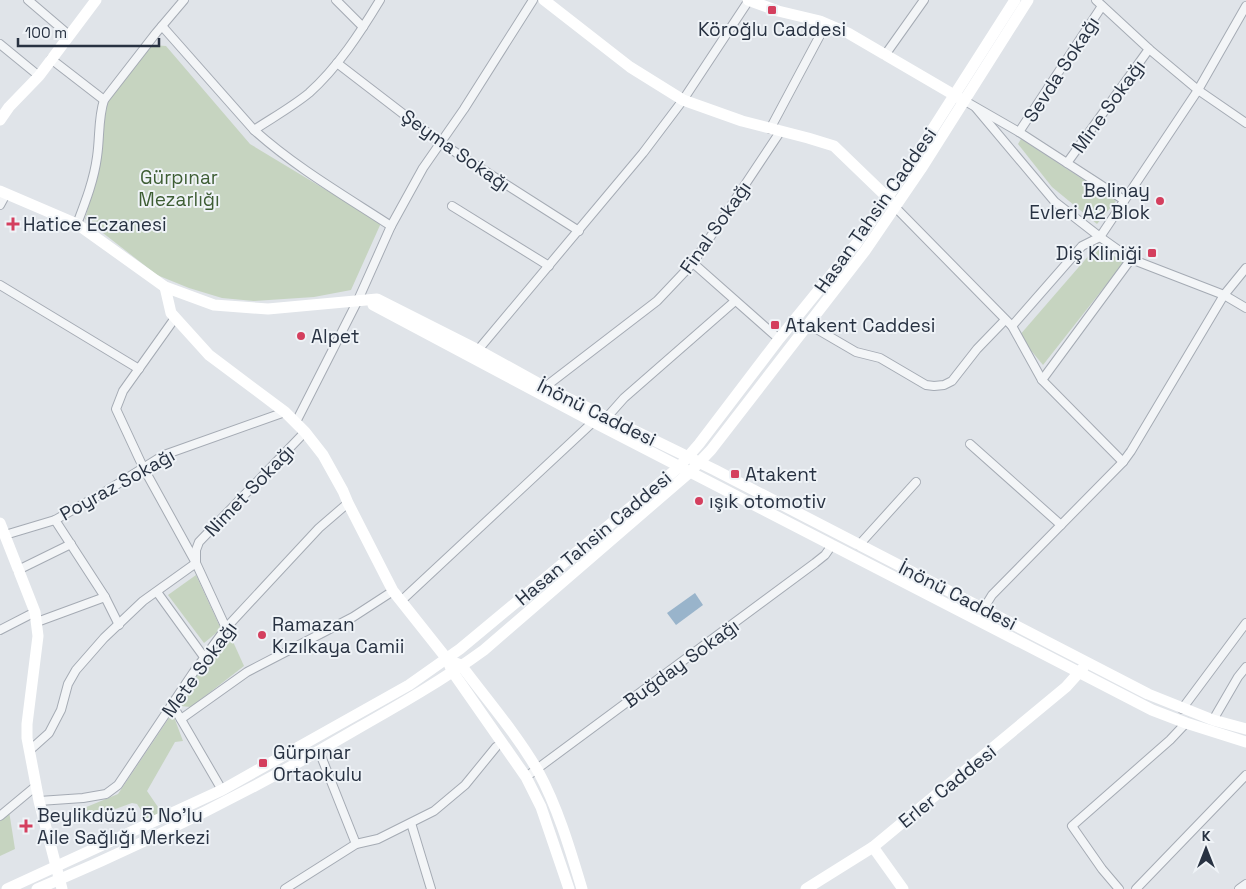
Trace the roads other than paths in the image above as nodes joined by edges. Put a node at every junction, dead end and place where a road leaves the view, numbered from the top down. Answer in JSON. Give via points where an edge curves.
{"nodes":[{"id":1,"x":28,"y":0,"type":"edge"},
{"id":2,"x":96,"y":0,"type":"edge"},
{"id":3,"x":184,"y":0,"type":"edge"},
{"id":4,"x":336,"y":0,"type":"edge"},
{"id":5,"x":380,"y":0,"type":"edge"},
{"id":6,"x":533,"y":0,"type":"edge"},
{"id":7,"x":544,"y":0,"type":"edge"},
{"id":8,"x":749,"y":0,"type":"edge"},
{"id":9,"x":924,"y":0,"type":"edge"},
{"id":10,"x":1015,"y":0,"type":"edge"},
{"id":11,"x":1028,"y":0,"type":"edge"},
{"id":12,"x":1096,"y":0,"type":"edge"},
{"id":13,"x":1102,"y":6,"type":"junction"},
{"id":14,"x":1246,"y":6,"type":"edge"},
{"id":15,"x":826,"y":24,"type":"junction"},
{"id":16,"x":162,"y":26,"type":"junction"},
{"id":17,"x":364,"y":27,"type":"junction"},
{"id":18,"x":69,"y":35,"type":"junction"},
{"id":19,"x":0,"y":44,"type":"edge"},
{"id":20,"x":1149,"y":49,"type":"junction"},
{"id":21,"x":885,"y":55,"type":"junction"},
{"id":22,"x":51,"y":60,"type":"junction"},
{"id":23,"x":338,"y":63,"type":"junction"},
{"id":24,"x":39,"y":76,"type":"junction"},
{"id":25,"x":1198,"y":90,"type":"junction"},
{"id":26,"x":960,"y":98,"type":"junction"},
{"id":27,"x":104,"y":100,"type":"junction"},
{"id":28,"x":683,"y":100,"type":"junction"},
{"id":29,"x":5,"y":104,"type":"edge"},
{"id":30,"x":976,"y":108,"type":"junction"},
{"id":31,"x":0,"y":120,"type":"edge"},
{"id":32,"x":1246,"y":123,"type":"edge"},
{"id":33,"x":254,"y":130,"type":"junction"},
{"id":34,"x":775,"y":130,"type":"junction"},
{"id":35,"x":1019,"y":132,"type":"junction"},
{"id":36,"x":441,"y":143,"type":"junction"},
{"id":37,"x":1067,"y":163,"type":"junction"},
{"id":38,"x":3,"y":193,"type":"edge"},
{"id":39,"x":887,"y":197,"type":"junction"},
{"id":40,"x":1124,"y":200,"type":"junction"},
{"id":41,"x":0,"y":205,"type":"edge"},
{"id":42,"x":452,"y":206,"type":"dead end"},
{"id":43,"x":895,"y":207,"type":"junction"},
{"id":44,"x":77,"y":224,"type":"junction"},
{"id":45,"x":391,"y":226,"type":"junction"},
{"id":46,"x":579,"y":231,"type":"junction"},
{"id":47,"x":1100,"y":237,"type":"junction"},
{"id":48,"x":1130,"y":259,"type":"junction"},
{"id":49,"x":693,"y":264,"type":"junction"},
{"id":50,"x":549,"y":266,"type":"junction"},
{"id":51,"x":1246,"y":268,"type":"edge"},
{"id":52,"x":0,"y":284,"type":"edge"},
{"id":53,"x":165,"y":287,"type":"junction"},
{"id":54,"x":1224,"y":295,"type":"junction"},
{"id":55,"x":360,"y":300,"type":"junction"},
{"id":56,"x":735,"y":301,"type":"junction"},
{"id":57,"x":1246,"y":308,"type":"edge"},
{"id":58,"x":176,"y":318,"type":"junction"},
{"id":59,"x":1005,"y":320,"type":"junction"},
{"id":60,"x":808,"y":324,"type":"junction"},
{"id":61,"x":1012,"y":326,"type":"junction"},
{"id":62,"x":779,"y":339,"type":"junction"},
{"id":63,"x":478,"y":350,"type":"junction"},
{"id":64,"x":139,"y":369,"type":"junction"},
{"id":65,"x":1042,"y":380,"type":"junction"},
{"id":66,"x":545,"y":386,"type":"junction"},
{"id":67,"x":285,"y":412,"type":"junction"},
{"id":68,"x":608,"y":416,"type":"junction"},
{"id":69,"x":296,"y":422,"type":"junction"},
{"id":70,"x":592,"y":422,"type":"junction"},
{"id":71,"x":305,"y":432,"type":"junction"},
{"id":72,"x":970,"y":444,"type":"dead end"},
{"id":73,"x":688,"y":457,"type":"junction"},
{"id":74,"x":1123,"y":462,"type":"junction"},
{"id":75,"x":700,"y":463,"type":"junction"},
{"id":76,"x":679,"y":466,"type":"junction"},
{"id":77,"x":143,"y":467,"type":"junction"},
{"id":78,"x":690,"y":472,"type":"junction"},
{"id":79,"x":916,"y":482,"type":"dead end"},
{"id":80,"x":348,"y":503,"type":"junction"},
{"id":81,"x":55,"y":520,"type":"junction"},
{"id":82,"x":0,"y":523,"type":"edge"},
{"id":83,"x":1061,"y":525,"type":"junction"},
{"id":84,"x":5,"y":535,"type":"junction"},
{"id":85,"x":71,"y":544,"type":"junction"},
{"id":86,"x":832,"y":545,"type":"junction"},
{"id":87,"x":859,"y":545,"type":"junction"},
{"id":88,"x":196,"y":563,"type":"junction"},
{"id":89,"x":18,"y":570,"type":"junction"},
{"id":90,"x":393,"y":591,"type":"junction"},
{"id":91,"x":157,"y":592,"type":"junction"},
{"id":92,"x":105,"y":597,"type":"junction"},
{"id":93,"x":401,"y":601,"type":"junction"},
{"id":94,"x":984,"y":608,"type":"junction"},
{"id":95,"x":36,"y":617,"type":"junction"},
{"id":96,"x":978,"y":619,"type":"junction"},
{"id":97,"x":1246,"y":623,"type":"edge"},
{"id":98,"x":119,"y":625,"type":"junction"},
{"id":99,"x":226,"y":628,"type":"junction"},
{"id":100,"x":0,"y":630,"type":"edge"},
{"id":101,"x":204,"y":657,"type":"junction"},
{"id":102,"x":447,"y":659,"type":"junction"},
{"id":103,"x":1083,"y":667,"type":"junction"},
{"id":104,"x":1246,"y":667,"type":"edge"},
{"id":105,"x":457,"y":668,"type":"junction"},
{"id":106,"x":172,"y":704,"type":"junction"},
{"id":107,"x":1182,"y":709,"type":"junction"},
{"id":108,"x":181,"y":719,"type":"junction"},
{"id":109,"x":1213,"y":720,"type":"junction"},
{"id":110,"x":1186,"y":723,"type":"junction"},
{"id":111,"x":1246,"y":729,"type":"edge"},
{"id":112,"x":1246,"y":742,"type":"edge"},
{"id":113,"x":496,"y":746,"type":"dead end"},
{"id":114,"x":30,"y":750,"type":"junction"},
{"id":115,"x":319,"y":751,"type":"junction"},
{"id":116,"x":537,"y":770,"type":"junction"},
{"id":117,"x":1246,"y":775,"type":"edge"},
{"id":118,"x":526,"y":777,"type":"junction"},
{"id":119,"x":36,"y":786,"type":"junction"},
{"id":120,"x":222,"y":790,"type":"junction"},
{"id":121,"x":39,"y":801,"type":"junction"},
{"id":122,"x":0,"y":816,"type":"edge"},
{"id":123,"x":411,"y":823,"type":"junction"},
{"id":124,"x":356,"y":844,"type":"junction"},
{"id":125,"x":873,"y":847,"type":"junction"},
{"id":126,"x":56,"y":868,"type":"junction"},
{"id":127,"x":60,"y":884,"type":"edge"},
{"id":128,"x":1246,"y":884,"type":"edge"},
{"id":129,"x":7,"y":889,"type":"edge"},
{"id":130,"x":37,"y":889,"type":"edge"},
{"id":131,"x":285,"y":889,"type":"edge"},
{"id":132,"x":431,"y":889,"type":"edge"},
{"id":133,"x":569,"y":889,"type":"edge"},
{"id":134,"x":582,"y":889,"type":"edge"},
{"id":135,"x":806,"y":889,"type":"edge"},
{"id":136,"x":903,"y":889,"type":"edge"},
{"id":137,"x":1119,"y":889,"type":"edge"},
{"id":138,"x":1136,"y":889,"type":"edge"},
{"id":139,"x":1239,"y":889,"type":"edge"}],
"edges":[{"from":1,"to":18,"type":"street"},
{"from":2,"to":18,"type":"main road"},
{"from":3,"to":16,"type":"street"},
{"from":4,"to":17,"type":"street"},
{"from":5,"to":17,"type":"street"},
{"from":6,"to":36,"type":"street"},
{"from":7,"to":28,"type":"main road","via":[[630,67]]},
{"from":8,"to":15,"type":"main road","via":[[778,12]]},
{"from":8,"to":28,"type":"street"},
{"from":9,"to":21,"type":"street"},
{"from":10,"to":26,"type":"main road","name":"Hasan Tahsin Caddesi"},
{"from":11,"to":26,"type":"main road","name":"Hasan Tahsin Caddesi"},
{"from":12,"to":13,"type":"street"},
{"from":13,"to":20,"type":"street"},
{"from":13,"to":35,"type":"street","name":"Sevda Sokağı"},
{"from":14,"to":25,"type":"street"},
{"from":15,"to":21,"type":"main road"},
{"from":15,"to":34,"type":"street","name":"Final Sokağı"},
{"from":16,"to":27,"type":"street"},
{"from":16,"to":33,"type":"street"},
{"from":17,"to":23,"type":"street"},
{"from":18,"to":22,"type":"main road"},
{"from":19,"to":24,"type":"street"},
{"from":20,"to":25,"type":"street"},
{"from":20,"to":37,"type":"street","name":"Mine Sokağı"},
{"from":21,"to":26,"type":"main road"},
{"from":22,"to":24,"type":"main road"},
{"from":22,"to":27,"type":"street"},
{"from":23,"to":33,"type":"street","via":[[308,93]]},
{"from":23,"to":36,"type":"street","name":"Şeyma Sokağı"},
{"from":24,"to":29,"type":"main road"},
{"from":25,"to":32,"type":"street"},
{"from":25,"to":40,"type":"street"},
{"from":26,"to":30,"type":"street"},
{"from":26,"to":39,"type":"main road","name":"Hasan Tahsin Caddesi"},
{"from":26,"to":43,"type":"main road","name":"Hasan Tahsin Caddesi"},
{"from":27,"to":44,"type":"street","via":[[97,159]]},
{"from":28,"to":34,"type":"main road"},
{"from":28,"to":46,"type":"street"},
{"from":29,"to":31,"type":"main road"},
{"from":30,"to":35,"type":"street"},
{"from":30,"to":47,"type":"street","via":[[1055,202]]},
{"from":33,"to":45,"type":"street","via":[[315,176]]},
{"from":34,"to":39,"type":"main road","via":[[834,146]]},
{"from":34,"to":49,"type":"street","name":"Final Sokağı"},
{"from":35,"to":37,"type":"street"},
{"from":36,"to":45,"type":"street","via":[[423,168]]},
{"from":36,"to":46,"type":"street","name":"Şeyma Sokağı"},
{"from":37,"to":40,"type":"street"},
{"from":38,"to":41,"type":"street"},
{"from":38,"to":44,"type":"main road"},
{"from":39,"to":43,"type":"main road"},
{"from":39,"to":62,"type":"main road","name":"Hasan Tahsin Caddesi","via":[[856,244]]},
{"from":40,"to":47,"type":"street"},
{"from":42,"to":50,"type":"street"},
{"from":43,"to":59,"type":"street"},
{"from":43,"to":60,"type":"main road","name":"Hasan Tahsin Caddesi"},
{"from":44,"to":53,"type":"main road"},
{"from":45,"to":55,"type":"street"},
{"from":46,"to":50,"type":"street"},
{"from":47,"to":48,"type":"street"},
{"from":47,"to":61,"type":"street","via":[[1082,246]]},
{"from":48,"to":54,"type":"street"},
{"from":48,"to":65,"type":"street"},
{"from":49,"to":56,"type":"street"},
{"from":49,"to":66,"type":"street","name":"Final Sokağı","via":[[657,301]]},
{"from":50,"to":63,"type":"street"},
{"from":51,"to":54,"type":"street"},
{"from":52,"to":64,"type":"street"},
{"from":53,"to":55,"type":"main road","via":[[214,305],[268,309]]},
{"from":53,"to":58,"type":"main road","via":[[171,313]]},
{"from":54,"to":57,"type":"street"},
{"from":54,"to":74,"type":"street"},
{"from":55,"to":63,"type":"main road","name":"İnönü Caddesi","via":[[377,299]]},
{"from":55,"to":69,"type":"street"},
{"from":55,"to":70,"type":"main road","name":"İnönü Caddesi"},
{"from":56,"to":62,"type":"street"},
{"from":56,"to":68,"type":"street","via":[[624,398]]},
{"from":58,"to":64,"type":"street"},
{"from":58,"to":67,"type":"main road","via":[[209,355]]},
{"from":59,"to":60,"type":"street","via":[[952,381],[934,386],[926,385],[874,356],[856,352]]},
{"from":59,"to":61,"type":"street"},
{"from":60,"to":75,"type":"main road","name":"Hasan Tahsin Caddesi"},
{"from":61,"to":65,"type":"street"},
{"from":62,"to":73,"type":"main road","name":"Hasan Tahsin Caddesi"},
{"from":63,"to":66,"type":"main road","name":"İnönü Caddesi"},
{"from":64,"to":77,"type":"street","via":[[123,391],[116,409]]},
{"from":65,"to":74,"type":"street"},
{"from":66,"to":68,"type":"main road","name":"İnönü Caddesi"},
{"from":67,"to":69,"type":"main road"},
{"from":67,"to":77,"type":"street","name":"Poyraz Sokağı","via":[[164,454]]},
{"from":68,"to":73,"type":"main road","name":"İnönü Caddesi"},
{"from":69,"to":71,"type":"main road"},
{"from":70,"to":76,"type":"main road","name":"İnönü Caddesi"},
{"from":70,"to":93,"type":"street"},
{"from":71,"to":80,"type":"main road","via":[[323,456]]},
{"from":71,"to":88,"type":"street","name":"Nimet Sokağı","via":[[199,542]]},
{"from":72,"to":83,"type":"street"},
{"from":73,"to":75,"type":"main road","name":"İnönü Caddesi"},
{"from":73,"to":76,"type":"main road","name":"Hasan Tahsin Caddesi"},
{"from":74,"to":83,"type":"street"},
{"from":75,"to":78,"type":"main road","name":"Hasan Tahsin Caddesi"},
{"from":75,"to":87,"type":"main road","name":"İnönü Caddesi"},
{"from":76,"to":78,"type":"main road","name":"İnönü Caddesi"},
{"from":76,"to":102,"type":"main road","name":"Hasan Tahsin Caddesi"},
{"from":77,"to":81,"type":"street","name":"Poyraz Sokağı"},
{"from":77,"to":88,"type":"street"},
{"from":78,"to":86,"type":"main road","name":"İnönü Caddesi"},
{"from":78,"to":105,"type":"main road","name":"Hasan Tahsin Caddesi","via":[[484,650]]},
{"from":79,"to":87,"type":"street"},
{"from":80,"to":90,"type":"main road"},
{"from":80,"to":99,"type":"street","name":"Mete Sokağı","via":[[319,528]]},
{"from":81,"to":84,"type":"street","name":"Poyraz Sokağı"},
{"from":81,"to":85,"type":"street"},
{"from":82,"to":84,"type":"main road"},
{"from":83,"to":94,"type":"street","via":[[992,595]]},
{"from":84,"to":89,"type":"main road"},
{"from":85,"to":89,"type":"street"},
{"from":85,"to":92,"type":"street"},
{"from":86,"to":96,"type":"main road","name":"İnönü Caddesi"},
{"from":86,"to":116,"type":"street","name":"Buğday Sokağı","via":[[816,564]]},
{"from":87,"to":94,"type":"main road","name":"İnönü Caddesi"},
{"from":88,"to":91,"type":"street"},
{"from":88,"to":99,"type":"street"},
{"from":89,"to":95,"type":"main road"},
{"from":90,"to":93,"type":"main road"},
{"from":90,"to":108,"type":"street","via":[[353,617],[247,672]]},
{"from":91,"to":98,"type":"street"},
{"from":91,"to":101,"type":"street"},
{"from":92,"to":95,"type":"street"},
{"from":92,"to":98,"type":"street"},
{"from":93,"to":102,"type":"main road"},
{"from":94,"to":96,"type":"main road"},
{"from":94,"to":103,"type":"main road","name":"İnönü Caddesi"},
{"from":95,"to":100,"type":"street"},
{"from":95,"to":114,"type":"main road","via":[[38,636],[27,724]]},
{"from":96,"to":103,"type":"main road","name":"İnönü Caddesi"},
{"from":97,"to":107,"type":"street"},
{"from":98,"to":114,"type":"street","via":[[76,670],[68,684],[62,710],[49,733]]},
{"from":99,"to":101,"type":"street","name":"Mete Sokağı"},
{"from":101,"to":106,"type":"street","name":"Mete Sokağı"},
{"from":102,"to":105,"type":"main road"},
{"from":102,"to":120,"type":"main road","name":"Hasan Tahsin Caddesi","via":[[408,685]]},
{"from":103,"to":107,"type":"main road","name":"İnönü Caddesi"},
{"from":103,"to":110,"type":"main road","via":[[1152,710]]},
{"from":103,"to":125,"type":"main road","name":"Erler Caddesi","via":[[1066,687]]},
{"from":104,"to":109,"type":"street"},
{"from":105,"to":115,"type":"main road","name":"Hasan Tahsin Caddesi"},
{"from":105,"to":116,"type":"main road","via":[[520,744]]},
{"from":105,"to":118,"type":"main road"},
{"from":106,"to":108,"type":"street"},
{"from":106,"to":121,"type":"street","name":"Mete Sokağı","via":[[118,785],[106,794]]},
{"from":107,"to":109,"type":"main road","name":"İnönü Caddesi"},
{"from":108,"to":120,"type":"street"},
{"from":109,"to":111,"type":"main road","name":"İnönü Caddesi"},
{"from":110,"to":112,"type":"main road"},
{"from":110,"to":137,"type":"street","via":[[1072,826]]},
{"from":113,"to":123,"type":"street","via":[[465,785],[434,811]]},
{"from":114,"to":119,"type":"main road"},
{"from":115,"to":124,"type":"street"},
{"from":115,"to":127,"type":"main road","name":"Hasan Tahsin Caddesi"},
{"from":116,"to":118,"type":"street","name":"Buğday Sokağı"},
{"from":116,"to":134,"type":"main road","via":[[553,802]]},
{"from":117,"to":138,"type":"street"},
{"from":118,"to":133,"type":"main road","via":[[541,807]]},
{"from":119,"to":121,"type":"main road"},
{"from":119,"to":122,"type":"street"},
{"from":120,"to":126,"type":"main road","name":"Hasan Tahsin Caddesi"},
{"from":121,"to":126,"type":"main road"},
{"from":123,"to":124,"type":"street","via":[[378,839]]},
{"from":123,"to":132,"type":"street"},
{"from":124,"to":131,"type":"street"},
{"from":125,"to":135,"type":"main road","name":"Erler Caddesi"},
{"from":125,"to":136,"type":"main road"},
{"from":126,"to":127,"type":"main road"},
{"from":126,"to":129,"type":"main road","name":"Hasan Tahsin Caddesi"},
{"from":127,"to":130,"type":"main road","name":"Hasan Tahsin Caddesi"},
{"from":128,"to":139,"type":"street"}]}
